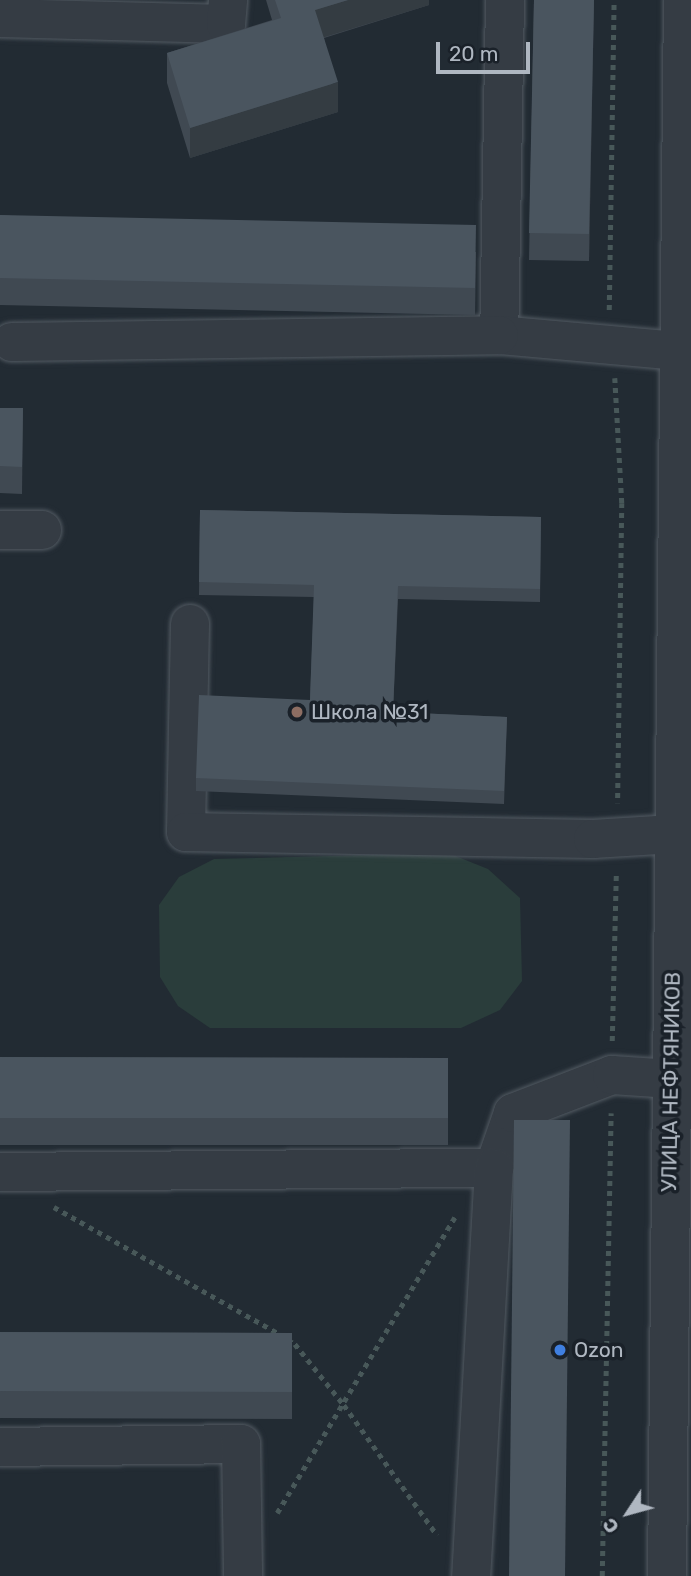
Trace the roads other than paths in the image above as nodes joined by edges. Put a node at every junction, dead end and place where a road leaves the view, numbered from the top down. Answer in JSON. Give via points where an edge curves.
{"nodes":[{"id":1,"x":228,"y":0,"type":"edge"},
{"id":2,"x":505,"y":0,"type":"edge"},
{"id":3,"x":682,"y":0,"type":"edge"},
{"id":4,"x":0,"y":19,"type":"edge"},
{"id":5,"x":499,"y":335,"type":"junction"},
{"id":6,"x":12,"y":342,"type":"dead end"},
{"id":7,"x":679,"y":351,"type":"junction"},
{"id":8,"x":685,"y":403,"type":"edge"},
{"id":9,"x":0,"y":530,"type":"edge"},
{"id":10,"x":42,"y":530,"type":"dead end"},
{"id":11,"x":190,"y":624,"type":"dead end"},
{"id":12,"x":680,"y":826,"type":"edge"},
{"id":13,"x":682,"y":1000,"type":"edge"},
{"id":14,"x":671,"y":1079,"type":"junction"},
{"id":15,"x":494,"y":1168,"type":"junction"},
{"id":16,"x":0,"y":1172,"type":"edge"},
{"id":17,"x":680,"y":1230,"type":"edge"},
{"id":18,"x":0,"y":1447,"type":"edge"},
{"id":19,"x":675,"y":1555,"type":"edge"},
{"id":20,"x":243,"y":1571,"type":"edge"},
{"id":21,"x":471,"y":1576,"type":"edge"}],
"edges":[{"from":1,"to":4,"type":"street","via":[[226,24]]},
{"from":2,"to":5,"type":"street"},
{"from":3,"to":7,"type":"street","name":"УЛИЦА НЕФТЯНИКОВ"},
{"from":5,"to":6,"type":"street"},
{"from":5,"to":7,"type":"street"},
{"from":7,"to":8,"type":"street","name":"УЛИЦА НЕФТЯНИКОВ"},
{"from":8,"to":12,"type":"street","name":"УЛИЦА НЕФТЯНИКОВ"},
{"from":9,"to":10,"type":"street"},
{"from":11,"to":12,"type":"street","via":[[186,832],[617,837]]},
{"from":12,"to":13,"type":"street","name":"УЛИЦА НЕФТЯНИКОВ"},
{"from":13,"to":14,"type":"street","name":"УЛИЦА НЕФТЯНИКОВ"},
{"from":14,"to":15,"type":"street","via":[[612,1064],[513,1112]]},
{"from":14,"to":17,"type":"street","name":"УЛИЦА НЕФТЯНИКОВ"},
{"from":15,"to":16,"type":"street"},
{"from":15,"to":21,"type":"street"},
{"from":17,"to":19,"type":"street","name":"УЛИЦА НЕФТЯНИКОВ"},
{"from":18,"to":20,"type":"street","via":[[241,1444]]}]}
